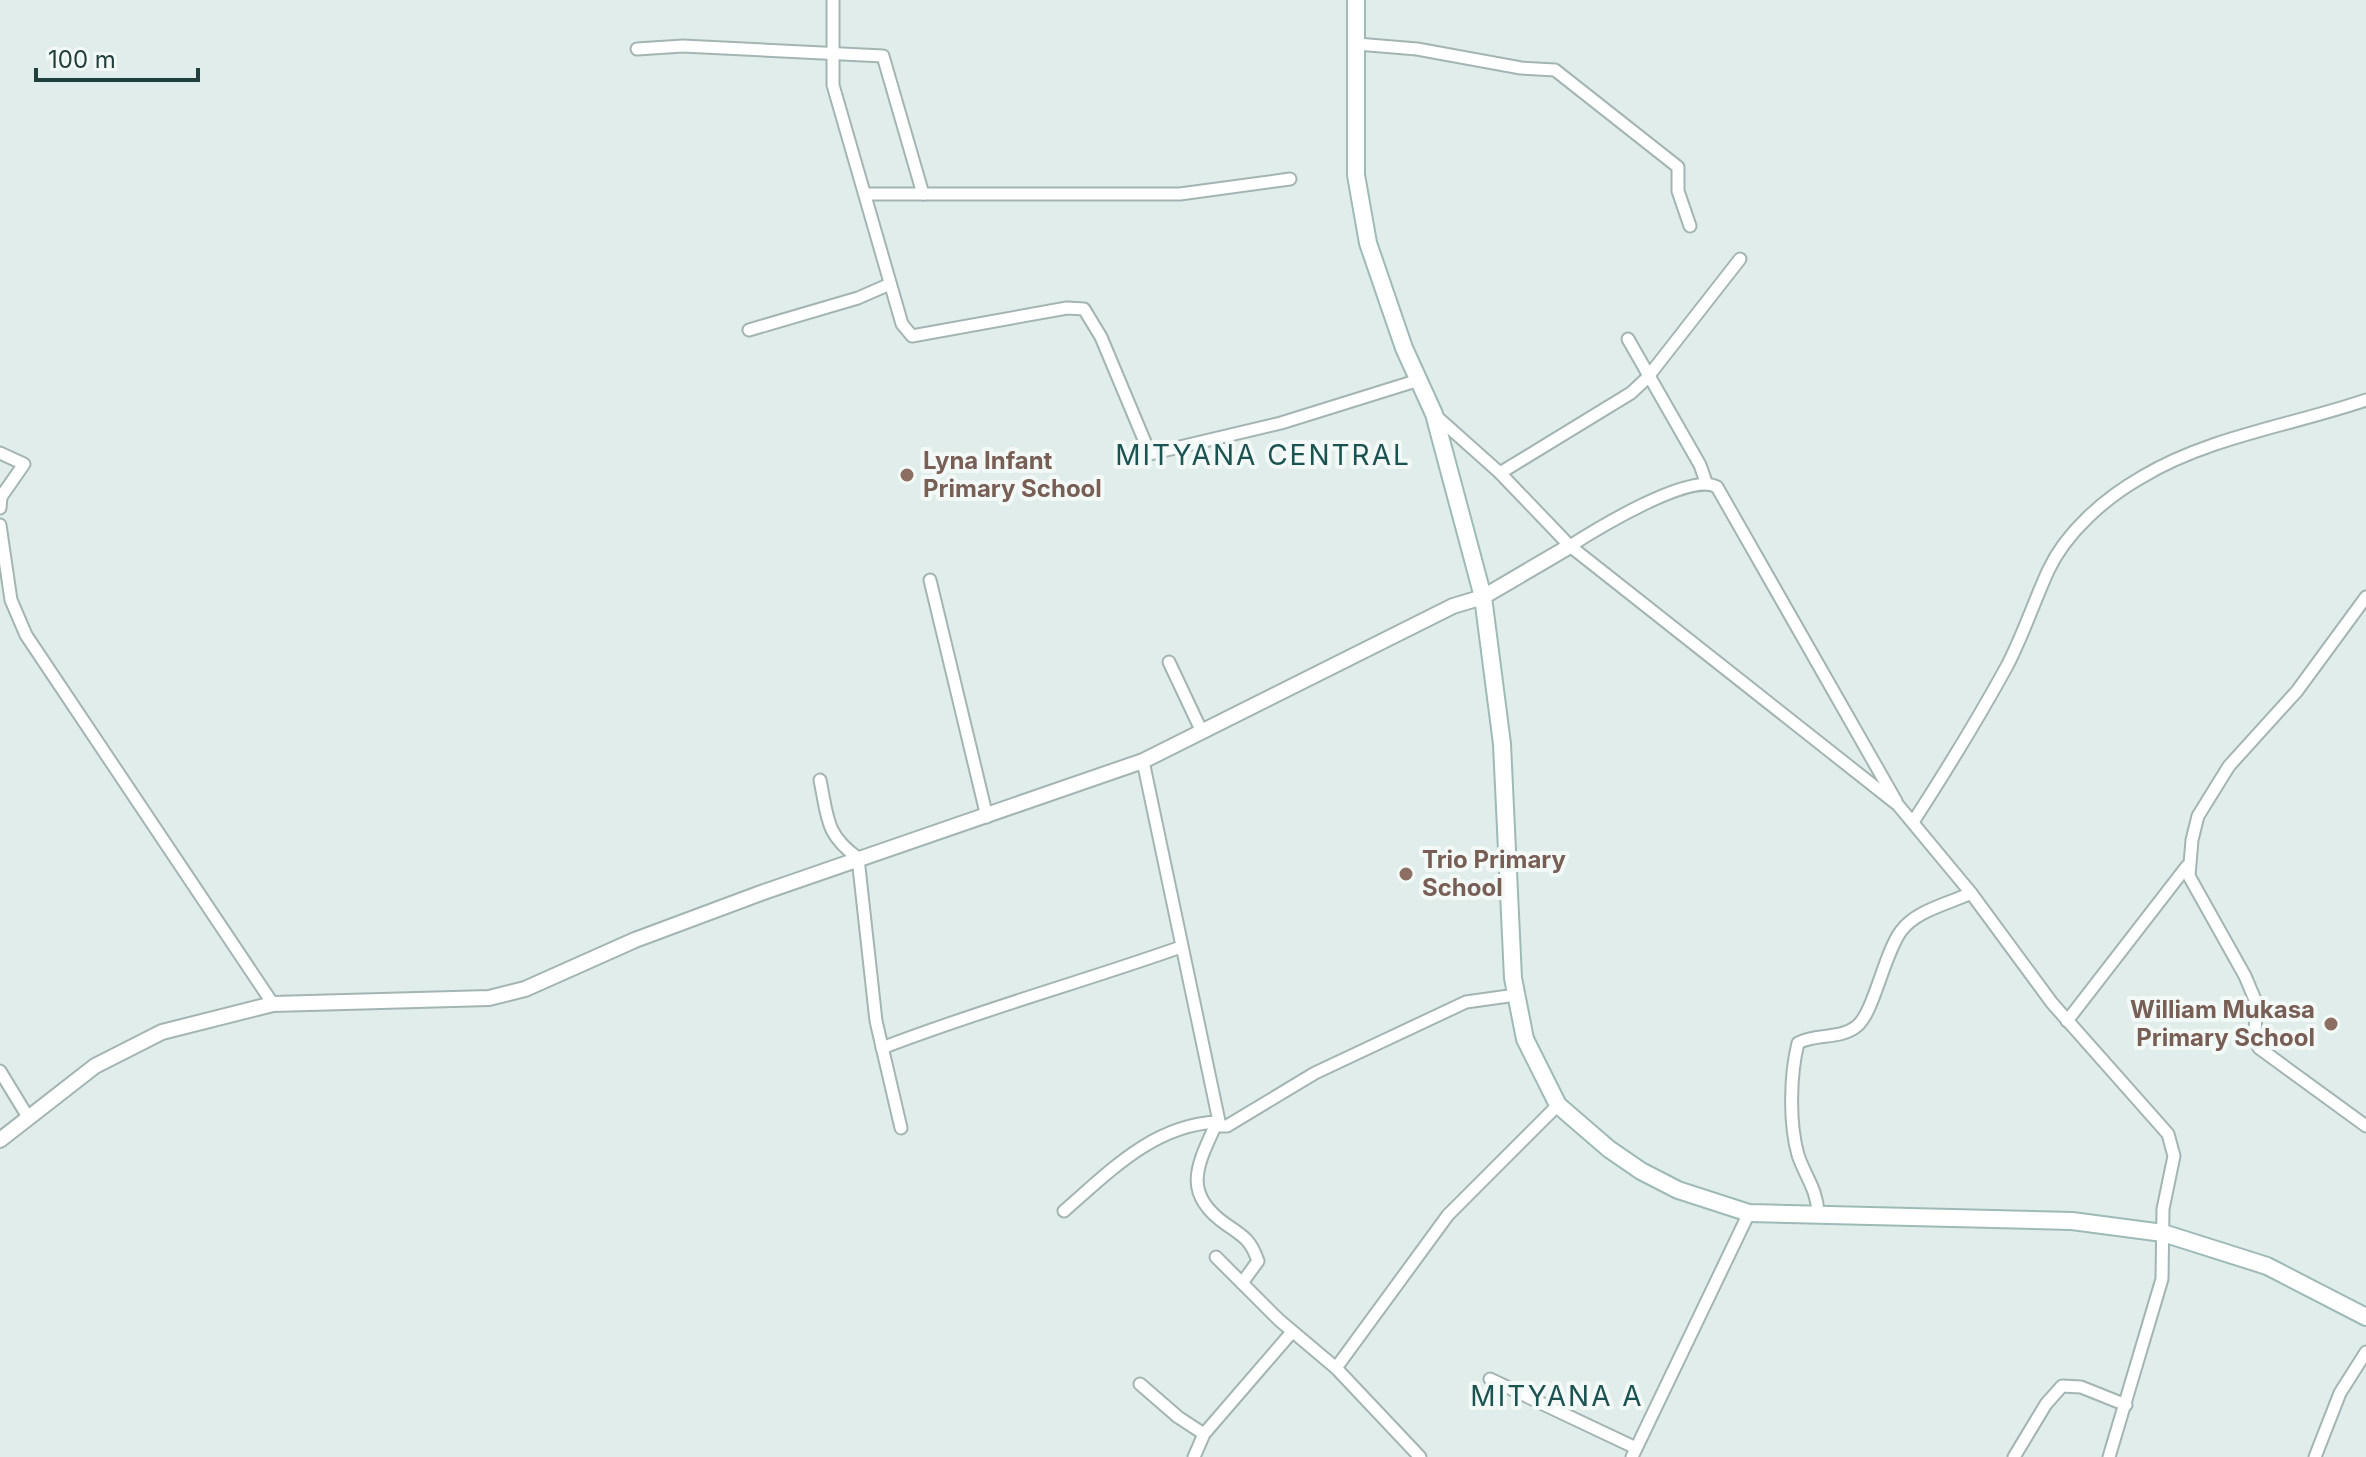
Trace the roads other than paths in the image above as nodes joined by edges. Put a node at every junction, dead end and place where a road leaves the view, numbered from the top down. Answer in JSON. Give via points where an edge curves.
{"nodes":[{"id":1,"x":833,"y":0,"type":"edge"},
{"id":2,"x":1356,"y":0,"type":"edge"},
{"id":3,"x":1357,"y":44,"type":"junction"},
{"id":4,"x":637,"y":49,"type":"dead end"},
{"id":5,"x":833,"y":51,"type":"junction"},
{"id":6,"x":1290,"y":179,"type":"dead end"},
{"id":7,"x":865,"y":194,"type":"junction"},
{"id":8,"x":923,"y":194,"type":"junction"},
{"id":9,"x":1690,"y":226,"type":"dead end"},
{"id":10,"x":1740,"y":259,"type":"dead end"},
{"id":11,"x":890,"y":284,"type":"junction"},
{"id":12,"x":749,"y":330,"type":"dead end"},
{"id":13,"x":1628,"y":339,"type":"dead end"},
{"id":14,"x":1647,"y":378,"type":"junction"},
{"id":15,"x":1419,"y":380,"type":"junction"},
{"id":16,"x":2366,"y":400,"type":"edge"},
{"id":17,"x":1434,"y":414,"type":"junction"},
{"id":18,"x":0,"y":453,"type":"edge"},
{"id":19,"x":1500,"y":473,"type":"junction"},
{"id":20,"x":1706,"y":482,"type":"junction"},
{"id":21,"x":0,"y":508,"type":"edge"},
{"id":22,"x":0,"y":525,"type":"edge"},
{"id":23,"x":1570,"y":546,"type":"junction"},
{"id":24,"x":930,"y":580,"type":"dead end"},
{"id":25,"x":1483,"y":597,"type":"junction"},
{"id":26,"x":2366,"y":597,"type":"edge"},
{"id":27,"x":1169,"y":662,"type":"dead end"},
{"id":28,"x":1202,"y":732,"type":"junction"},
{"id":29,"x":1143,"y":761,"type":"junction"},
{"id":30,"x":820,"y":780,"type":"dead end"},
{"id":31,"x":1898,"y":805,"type":"junction"},
{"id":32,"x":987,"y":817,"type":"junction"},
{"id":33,"x":1913,"y":822,"type":"junction"},
{"id":34,"x":858,"y":858,"type":"junction"},
{"id":35,"x":2187,"y":866,"type":"junction"},
{"id":36,"x":1971,"y":893,"type":"junction"},
{"id":37,"x":1181,"y":947,"type":"junction"},
{"id":38,"x":1516,"y":995,"type":"junction"},
{"id":39,"x":273,"y":1004,"type":"junction"},
{"id":40,"x":2067,"y":1021,"type":"junction"},
{"id":41,"x":882,"y":1048,"type":"junction"},
{"id":42,"x":0,"y":1071,"type":"edge"},
{"id":43,"x":1558,"y":1105,"type":"junction"},
{"id":44,"x":28,"y":1117,"type":"junction"},
{"id":45,"x":1217,"y":1122,"type":"junction"},
{"id":46,"x":2366,"y":1126,"type":"edge"},
{"id":47,"x":901,"y":1128,"type":"dead end"},
{"id":48,"x":0,"y":1140,"type":"edge"},
{"id":49,"x":1064,"y":1211,"type":"dead end"},
{"id":50,"x":1749,"y":1213,"type":"junction"},
{"id":51,"x":1818,"y":1213,"type":"junction"},
{"id":52,"x":2163,"y":1233,"type":"junction"},
{"id":53,"x":1216,"y":1257,"type":"dead end"},
{"id":54,"x":1242,"y":1283,"type":"junction"},
{"id":55,"x":2366,"y":1317,"type":"edge"},
{"id":56,"x":1292,"y":1332,"type":"junction"},
{"id":57,"x":2366,"y":1352,"type":"edge"},
{"id":58,"x":1336,"y":1368,"type":"junction"},
{"id":59,"x":1490,"y":1379,"type":"dead end"},
{"id":60,"x":1140,"y":1384,"type":"dead end"},
{"id":61,"x":2126,"y":1405,"type":"junction"},
{"id":62,"x":1204,"y":1434,"type":"junction"},
{"id":63,"x":1634,"y":1453,"type":"edge"},
{"id":64,"x":1194,"y":1457,"type":"edge"},
{"id":65,"x":1420,"y":1457,"type":"edge"},
{"id":66,"x":2014,"y":1457,"type":"edge"},
{"id":67,"x":2109,"y":1457,"type":"edge"},
{"id":68,"x":2315,"y":1457,"type":"edge"}],
"edges":[{"from":1,"to":5,"type":"street"},
{"from":2,"to":3,"type":"main road"},
{"from":3,"to":9,"type":"street","via":[[1564,74],[1678,167],[1678,191]]},
{"from":3,"to":15,"type":"main road","via":[[1356,175],[1368,243]]},
{"from":4,"to":5,"type":"street"},
{"from":5,"to":7,"type":"street","via":[[833,85]]},
{"from":5,"to":8,"type":"street","via":[[886,60]]},
{"from":6,"to":8,"type":"street","via":[[1180,194]]},
{"from":7,"to":8,"type":"street"},
{"from":7,"to":11,"type":"street"},
{"from":10,"to":14,"type":"street"},
{"from":11,"to":12,"type":"street"},
{"from":11,"to":15,"type":"street","via":[[902,324],[912,336],[1084,309],[1150,454],[1281,423]]},
{"from":13,"to":14,"type":"street"},
{"from":14,"to":19,"type":"street"},
{"from":14,"to":20,"type":"street"},
{"from":15,"to":17,"type":"main road"},
{"from":16,"to":33,"type":"street","via":[[2185,457],[2141,477],[2100,508],[2067,541],[2049,570],[1995,688]]},
{"from":17,"to":19,"type":"street"},
{"from":17,"to":25,"type":"main road"},
{"from":18,"to":21,"type":"street","via":[[24,464],[1,497]]},
{"from":19,"to":23,"type":"street"},
{"from":20,"to":23,"type":"street","via":[[1667,495]]},
{"from":20,"to":31,"type":"street","via":[[1725,498]]},
{"from":22,"to":39,"type":"street","via":[[11,600],[26,635]]},
{"from":23,"to":25,"type":"street"},
{"from":23,"to":31,"type":"street"},
{"from":24,"to":32,"type":"street"},
{"from":25,"to":28,"type":"street","via":[[1453,606]]},
{"from":25,"to":38,"type":"main road","via":[[1502,744]]},
{"from":26,"to":35,"type":"street","via":[[2297,691],[2229,766],[2198,816]]},
{"from":27,"to":28,"type":"street"},
{"from":28,"to":29,"type":"street"},
{"from":29,"to":32,"type":"street"},
{"from":29,"to":37,"type":"street"},
{"from":30,"to":34,"type":"street","via":[[837,843]]},
{"from":31,"to":33,"type":"street"},
{"from":32,"to":34,"type":"street"},
{"from":33,"to":36,"type":"street"},
{"from":34,"to":39,"type":"street","via":[[635,940],[508,994]]},
{"from":34,"to":41,"type":"street"},
{"from":35,"to":40,"type":"street"},
{"from":35,"to":46,"type":"street","via":[[2193,889],[2256,1002],[2258,1046]]},
{"from":36,"to":40,"type":"street"},
{"from":36,"to":51,"type":"street","via":[[1926,912],[1901,932],[1857,1026],[1798,1043],[1794,1131],[1798,1155],[1818,1197]]},
{"from":37,"to":41,"type":"street"},
{"from":37,"to":45,"type":"street"},
{"from":38,"to":43,"type":"main road","via":[[1531,1054]]},
{"from":38,"to":45,"type":"street","via":[[1466,1002],[1315,1073],[1227,1126]]},
{"from":39,"to":44,"type":"street","via":[[176,1027],[141,1042],[95,1066]]},
{"from":40,"to":52,"type":"street","via":[[2171,1139],[2174,1156]]},
{"from":41,"to":47,"type":"street"},
{"from":42,"to":44,"type":"street"},
{"from":43,"to":50,"type":"main road","via":[[1641,1171],[1678,1190]]},
{"from":43,"to":58,"type":"street","via":[[1448,1215]]},
{"from":44,"to":48,"type":"street"},
{"from":45,"to":49,"type":"street","via":[[1158,1137],[1134,1150]]},
{"from":45,"to":54,"type":"street","via":[[1194,1185],[1224,1223],[1250,1239],[1258,1261]]},
{"from":50,"to":51,"type":"main road"},
{"from":50,"to":63,"type":"street"},
{"from":51,"to":52,"type":"main road","via":[[2072,1221]]},
{"from":52,"to":55,"type":"main road","via":[[2267,1266]]},
{"from":52,"to":61,"type":"street","via":[[2162,1279]]},
{"from":53,"to":54,"type":"street"},
{"from":54,"to":56,"type":"street"},
{"from":56,"to":58,"type":"street"},
{"from":56,"to":62,"type":"street"},
{"from":57,"to":68,"type":"street","via":[[2340,1393]]},
{"from":58,"to":65,"type":"street"},
{"from":59,"to":63,"type":"street"},
{"from":60,"to":62,"type":"street"},
{"from":61,"to":66,"type":"street","via":[[2081,1387],[2062,1386]]},
{"from":61,"to":67,"type":"street"},
{"from":62,"to":64,"type":"street"}]}
